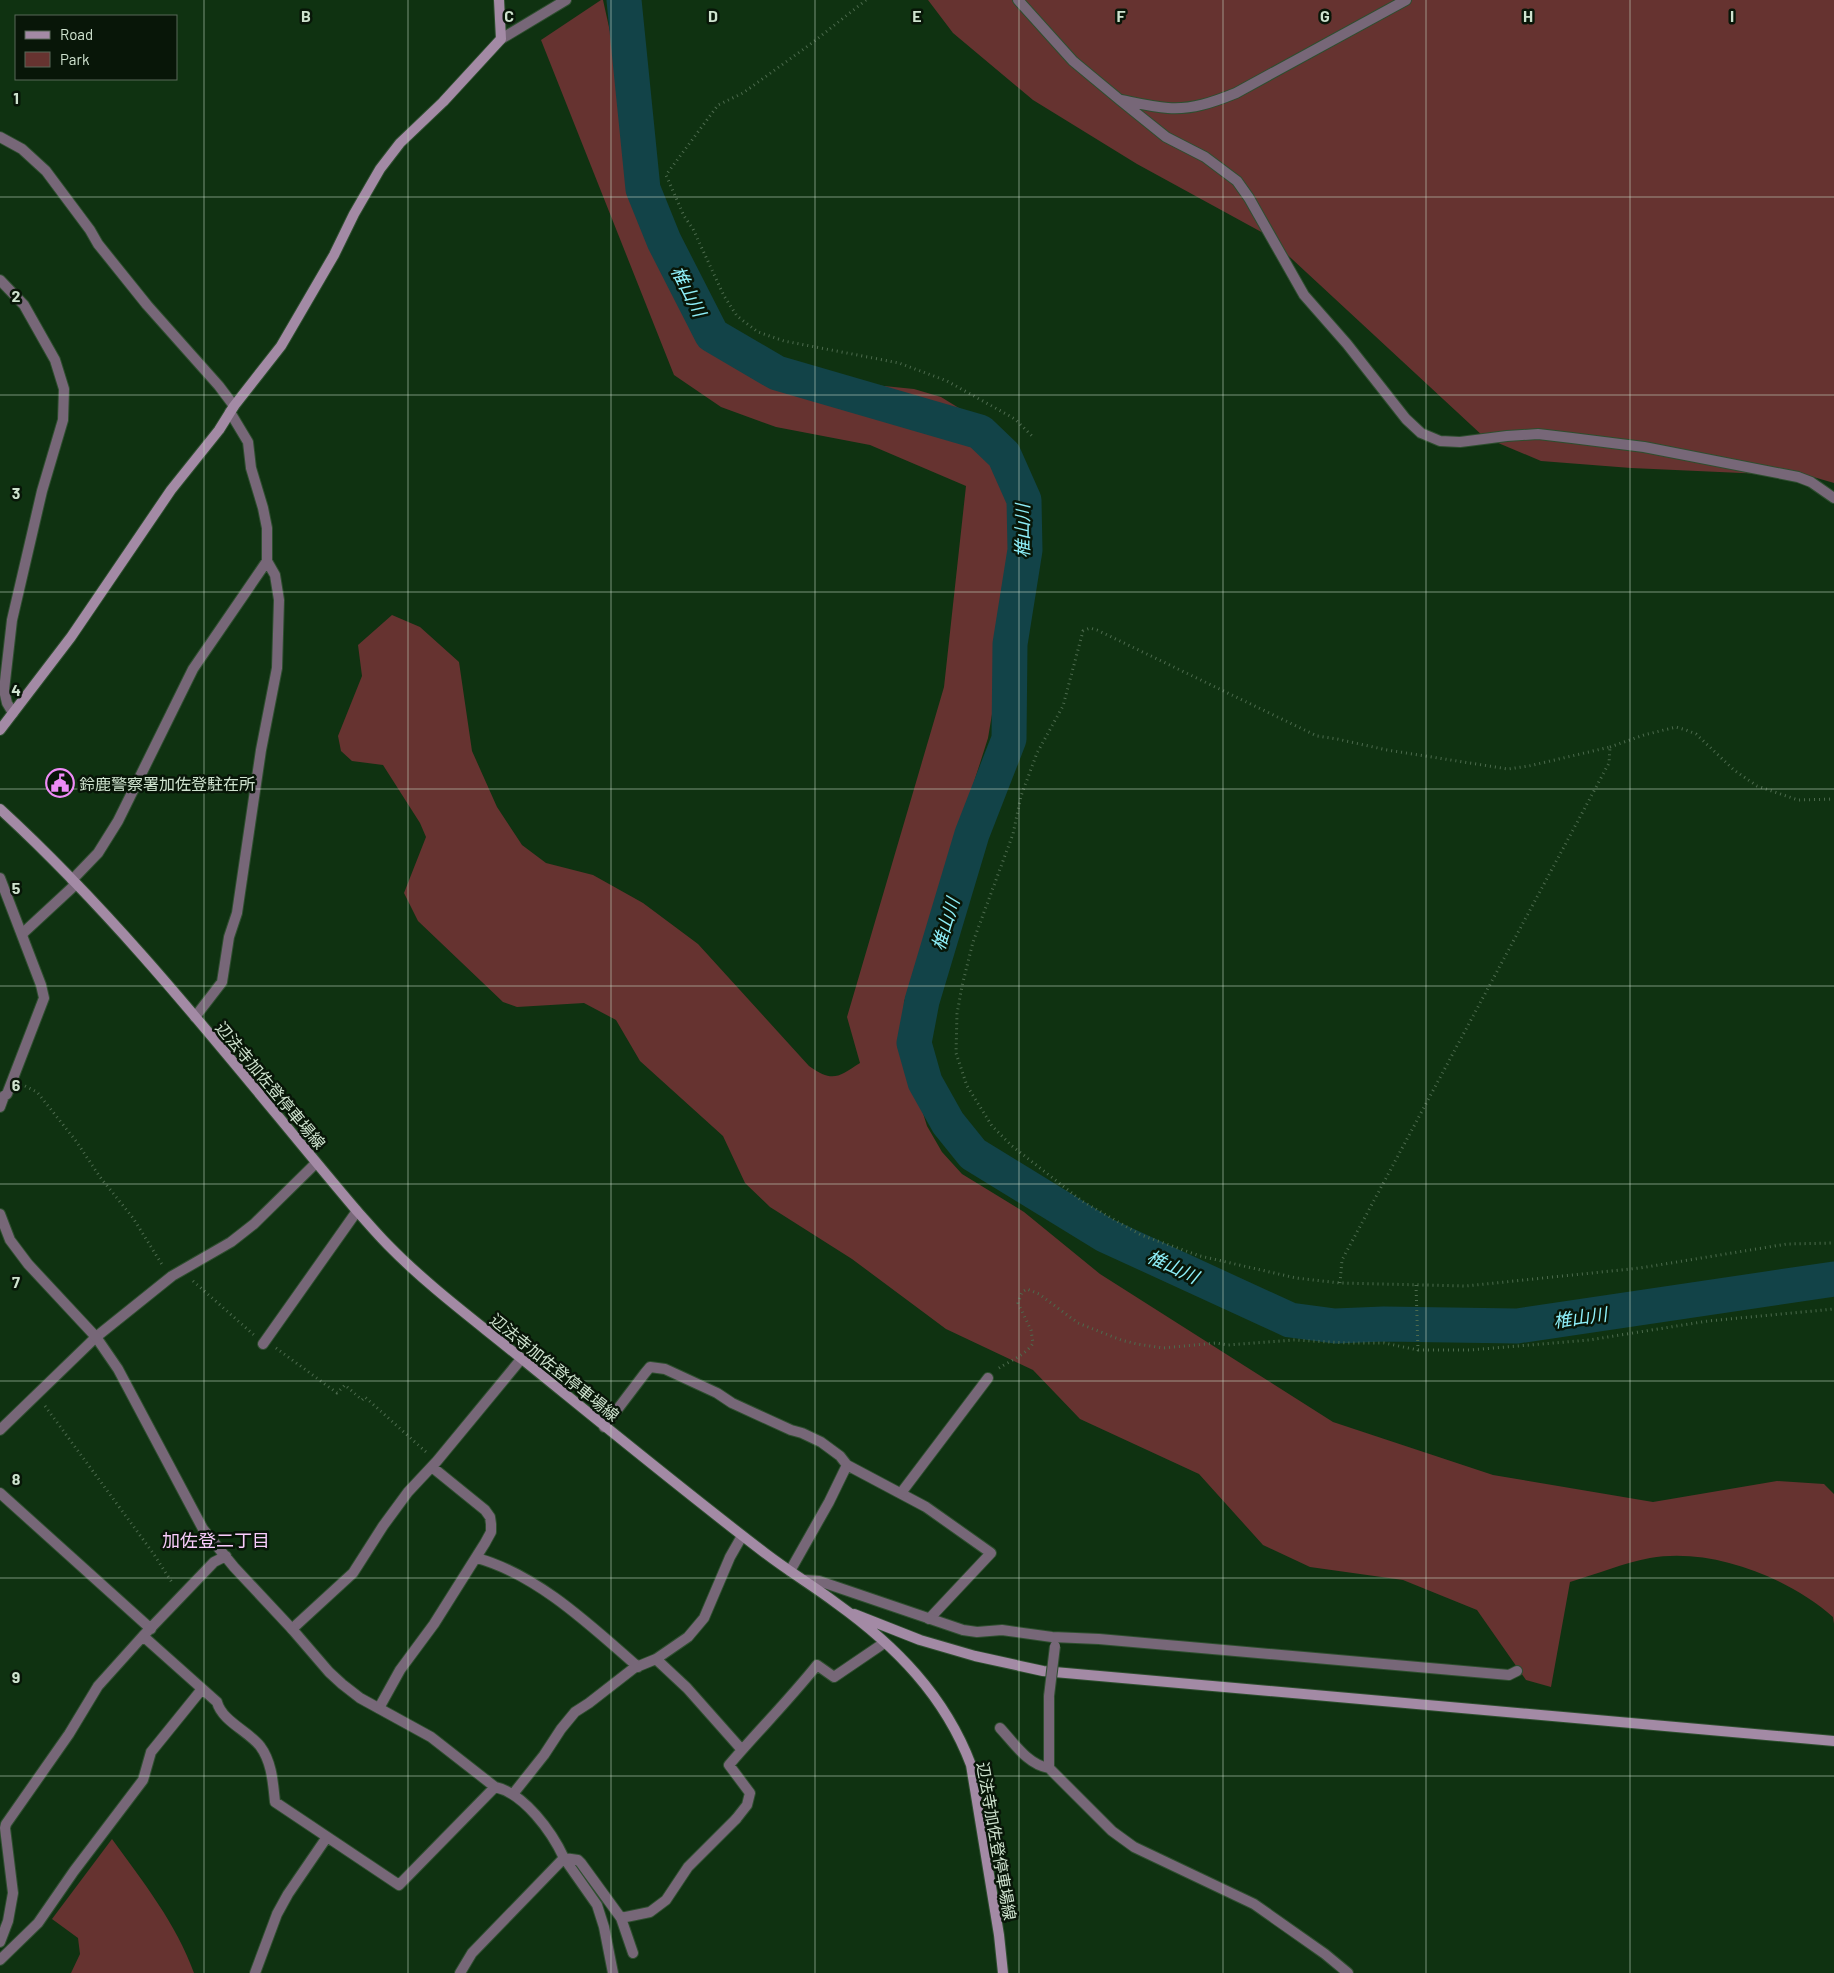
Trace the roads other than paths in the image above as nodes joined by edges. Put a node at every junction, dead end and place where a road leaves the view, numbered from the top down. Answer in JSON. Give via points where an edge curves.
{"nodes":[{"id":1,"x":499,"y":0,"type":"edge"},
{"id":2,"x":1018,"y":0,"type":"edge"},
{"id":3,"x":1406,"y":0,"type":"edge"},
{"id":4,"x":562,"y":3,"type":"edge"},
{"id":5,"x":501,"y":39,"type":"junction"},
{"id":6,"x":1120,"y":100,"type":"junction"},
{"id":7,"x":0,"y":137,"type":"edge"},
{"id":8,"x":0,"y":280,"type":"edge"},
{"id":9,"x":232,"y":409,"type":"junction"},
{"id":10,"x":1834,"y":498,"type":"edge"},
{"id":11,"x":267,"y":561,"type":"junction"},
{"id":12,"x":13,"y":713,"type":"junction"},
{"id":13,"x":0,"y":730,"type":"edge"},
{"id":14,"x":0,"y":809,"type":"edge"},
{"id":15,"x":0,"y":878,"type":"edge"},
{"id":16,"x":74,"y":882,"type":"junction"},
{"id":17,"x":22,"y":934,"type":"junction"},
{"id":18,"x":195,"y":1017,"type":"junction"},
{"id":19,"x":0,"y":1107,"type":"edge"},
{"id":20,"x":316,"y":1163,"type":"junction"},
{"id":21,"x":356,"y":1211,"type":"junction"},
{"id":22,"x":0,"y":1214,"type":"edge"},
{"id":23,"x":96,"y":1337,"type":"junction"},
{"id":24,"x":264,"y":1342,"type":"road end"},
{"id":25,"x":522,"y":1358,"type":"junction"},
{"id":26,"x":988,"y":1378,"type":"road end"},
{"id":27,"x":604,"y":1427,"type":"junction"},
{"id":28,"x":0,"y":1430,"type":"edge"},
{"id":29,"x":435,"y":1464,"type":"junction"},
{"id":30,"x":846,"y":1465,"type":"junction"},
{"id":31,"x":0,"y":1493,"type":"edge"},
{"id":32,"x":901,"y":1493,"type":"junction"},
{"id":33,"x":742,"y":1536,"type":"junction"},
{"id":34,"x":226,"y":1556,"type":"junction"},
{"id":35,"x":477,"y":1558,"type":"junction"},
{"id":36,"x":790,"y":1571,"type":"junction"},
{"id":37,"x":804,"y":1580,"type":"junction"},
{"id":38,"x":847,"y":1612,"type":"junction"},
{"id":39,"x":929,"y":1619,"type":"junction"},
{"id":40,"x":151,"y":1628,"type":"junction"},
{"id":41,"x":292,"y":1629,"type":"junction"},
{"id":42,"x":143,"y":1636,"type":"junction"},
{"id":43,"x":1053,"y":1642,"type":"junction"},
{"id":44,"x":884,"y":1643,"type":"junction"},
{"id":45,"x":656,"y":1659,"type":"junction"},
{"id":46,"x":638,"y":1667,"type":"junction"},
{"id":47,"x":1517,"y":1670,"type":"dead end"},
{"id":48,"x":202,"y":1688,"type":"junction"},
{"id":49,"x":379,"y":1708,"type":"junction"},
{"id":50,"x":1000,"y":1728,"type":"dead end"},
{"id":51,"x":1834,"y":1741,"type":"edge"},
{"id":52,"x":742,"y":1750,"type":"junction"},
{"id":53,"x":1049,"y":1768,"type":"junction"},
{"id":54,"x":495,"y":1787,"type":"junction"},
{"id":55,"x":512,"y":1794,"type":"junction"},
{"id":56,"x":327,"y":1837,"type":"junction"},
{"id":57,"x":564,"y":1858,"type":"junction"},
{"id":58,"x":621,"y":1918,"type":"junction"},
{"id":59,"x":0,"y":1942,"type":"edge"},
{"id":60,"x":633,"y":1953,"type":"dead end"},
{"id":61,"x":0,"y":1960,"type":"edge"},
{"id":62,"x":255,"y":1973,"type":"edge"},
{"id":63,"x":460,"y":1973,"type":"edge"},
{"id":64,"x":613,"y":1973,"type":"edge"},
{"id":65,"x":1003,"y":1973,"type":"edge"},
{"id":66,"x":1348,"y":1973,"type":"edge"}],
"edges":[{"from":1,"to":5,"type":"street"},
{"from":2,"to":6,"type":"street","via":[[1072,61]]},
{"from":3,"to":6,"type":"street","via":[[1236,93],[1213,102],[1168,108]]},
{"from":4,"to":5,"type":"street"},
{"from":5,"to":9,"type":"street","via":[[400,143],[380,169],[296,322]]},
{"from":6,"to":10,"type":"street","via":[[1166,137],[1205,157],[1237,181],[1304,295],[1421,433],[1440,441],[1460,442],[1538,434],[1644,448],[1798,477]]},
{"from":7,"to":9,"type":"street","via":[[22,150],[46,171],[98,244],[173,336],[219,386]]},
{"from":8,"to":12,"type":"street","via":[[24,305],[54,360],[64,389],[64,420],[42,491],[12,620],[4,690]]},
{"from":9,"to":11,"type":"street","via":[[248,442],[251,468],[265,518]]},
{"from":9,"to":12,"type":"street","via":[[171,490],[71,637]]},
{"from":11,"to":16,"type":"street","via":[[193,669],[118,820],[98,853]]},
{"from":11,"to":18,"type":"street","via":[[275,575],[279,600],[277,668],[261,750],[237,912],[222,982]]},
{"from":12,"to":13,"type":"street"},
{"from":14,"to":16,"type":"street","name":"辺法寺加佐登停車場線"},
{"from":15,"to":17,"type":"street"},
{"from":16,"to":17,"type":"street"},
{"from":16,"to":18,"type":"street","name":"辺法寺加佐登停車場線"},
{"from":17,"to":19,"type":"street","via":[[44,998]]},
{"from":18,"to":20,"type":"street","name":"辺法寺加佐登停車場線"},
{"from":20,"to":21,"type":"street","name":"辺法寺加佐登停車場線"},
{"from":20,"to":23,"type":"street","via":[[254,1224],[231,1242],[172,1276]]},
{"from":21,"to":24,"type":"street"},
{"from":21,"to":25,"type":"street","name":"辺法寺加佐登停車場線","via":[[388,1246]]},
{"from":22,"to":23,"type":"street","via":[[10,1240],[28,1264]]},
{"from":23,"to":28,"type":"street"},
{"from":23,"to":34,"type":"street","via":[[118,1369],[203,1528]]},
{"from":25,"to":27,"type":"street","name":"辺法寺加佐登停車場線"},
{"from":25,"to":29,"type":"street"},
{"from":26,"to":32,"type":"street"},
{"from":27,"to":30,"type":"street","via":[[650,1367],[657,1367],[821,1442],[840,1456]]},
{"from":27,"to":33,"type":"street","name":"辺法寺加佐登停車場線"},
{"from":29,"to":35,"type":"street","via":[[490,1517],[491,1532]]},
{"from":29,"to":41,"type":"street","via":[[382,1526],[353,1573]]},
{"from":30,"to":32,"type":"street"},
{"from":30,"to":36,"type":"street"},
{"from":31,"to":40,"type":"street"},
{"from":32,"to":39,"type":"street","via":[[991,1553]]},
{"from":33,"to":36,"type":"street","name":"辺法寺加佐登停車場線"},
{"from":33,"to":45,"type":"street","via":[[704,1618],[688,1637]]},
{"from":34,"to":40,"type":"street","via":[[214,1562]]},
{"from":34,"to":41,"type":"street"},
{"from":35,"to":46,"type":"street","via":[[510,1571],[577,1613]]},
{"from":35,"to":49,"type":"street","via":[[400,1670]]},
{"from":36,"to":37,"type":"street","name":"辺法寺加佐登停車場線"},
{"from":37,"to":38,"type":"street","name":"辺法寺加佐登停車場線"},
{"from":37,"to":39,"type":"street","via":[[819,1580]]},
{"from":38,"to":44,"type":"street","name":"辺法寺加佐登停車場線"},
{"from":38,"to":51,"type":"street","via":[[920,1640],[1043,1671]]},
{"from":39,"to":43,"type":"street","via":[[963,1630],[1002,1630]]},
{"from":40,"to":42,"type":"street"},
{"from":41,"to":49,"type":"street","via":[[336,1678],[360,1698]]},
{"from":42,"to":48,"type":"street"},
{"from":42,"to":59,"type":"street","via":[[98,1686],[6,1824],[13,1893]]},
{"from":43,"to":47,"type":"street","via":[[1099,1639],[1509,1676]]},
{"from":43,"to":53,"type":"street","bridge":true,"via":[[1048,1696]]},
{"from":44,"to":52,"type":"street","via":[[834,1677],[817,1665]]},
{"from":44,"to":65,"type":"street","name":"辺法寺加佐登停車場線","via":[[912,1667],[932,1692],[961,1739],[971,1765]]},
{"from":45,"to":46,"type":"street"},
{"from":45,"to":52,"type":"street","via":[[687,1688]]},
{"from":46,"to":55,"type":"street","via":[[575,1712]]},
{"from":48,"to":56,"type":"street","via":[[226,1716],[261,1747],[272,1769],[276,1802]]},
{"from":48,"to":61,"type":"street","via":[[151,1752],[143,1780],[38,1923]]},
{"from":49,"to":54,"type":"street","via":[[431,1737]]},
{"from":50,"to":53,"type":"street","via":[[1028,1759]]},
{"from":52,"to":58,"type":"street","via":[[729,1765],[750,1793],[747,1805],[688,1867],[666,1900],[650,1912]]},
{"from":53,"to":66,"type":"street","via":[[1112,1831],[1134,1847],[1254,1904]]},
{"from":54,"to":55,"type":"street"},
{"from":54,"to":56,"type":"street","via":[[399,1885]]},
{"from":55,"to":57,"type":"street","via":[[556,1840]]},
{"from":56,"to":62,"type":"street","via":[[277,1914]]},
{"from":57,"to":58,"type":"street","via":[[581,1863]]},
{"from":57,"to":63,"type":"street","via":[[472,1954]]},
{"from":57,"to":64,"type":"street","via":[[597,1905]]},
{"from":58,"to":60,"type":"street"}]}
